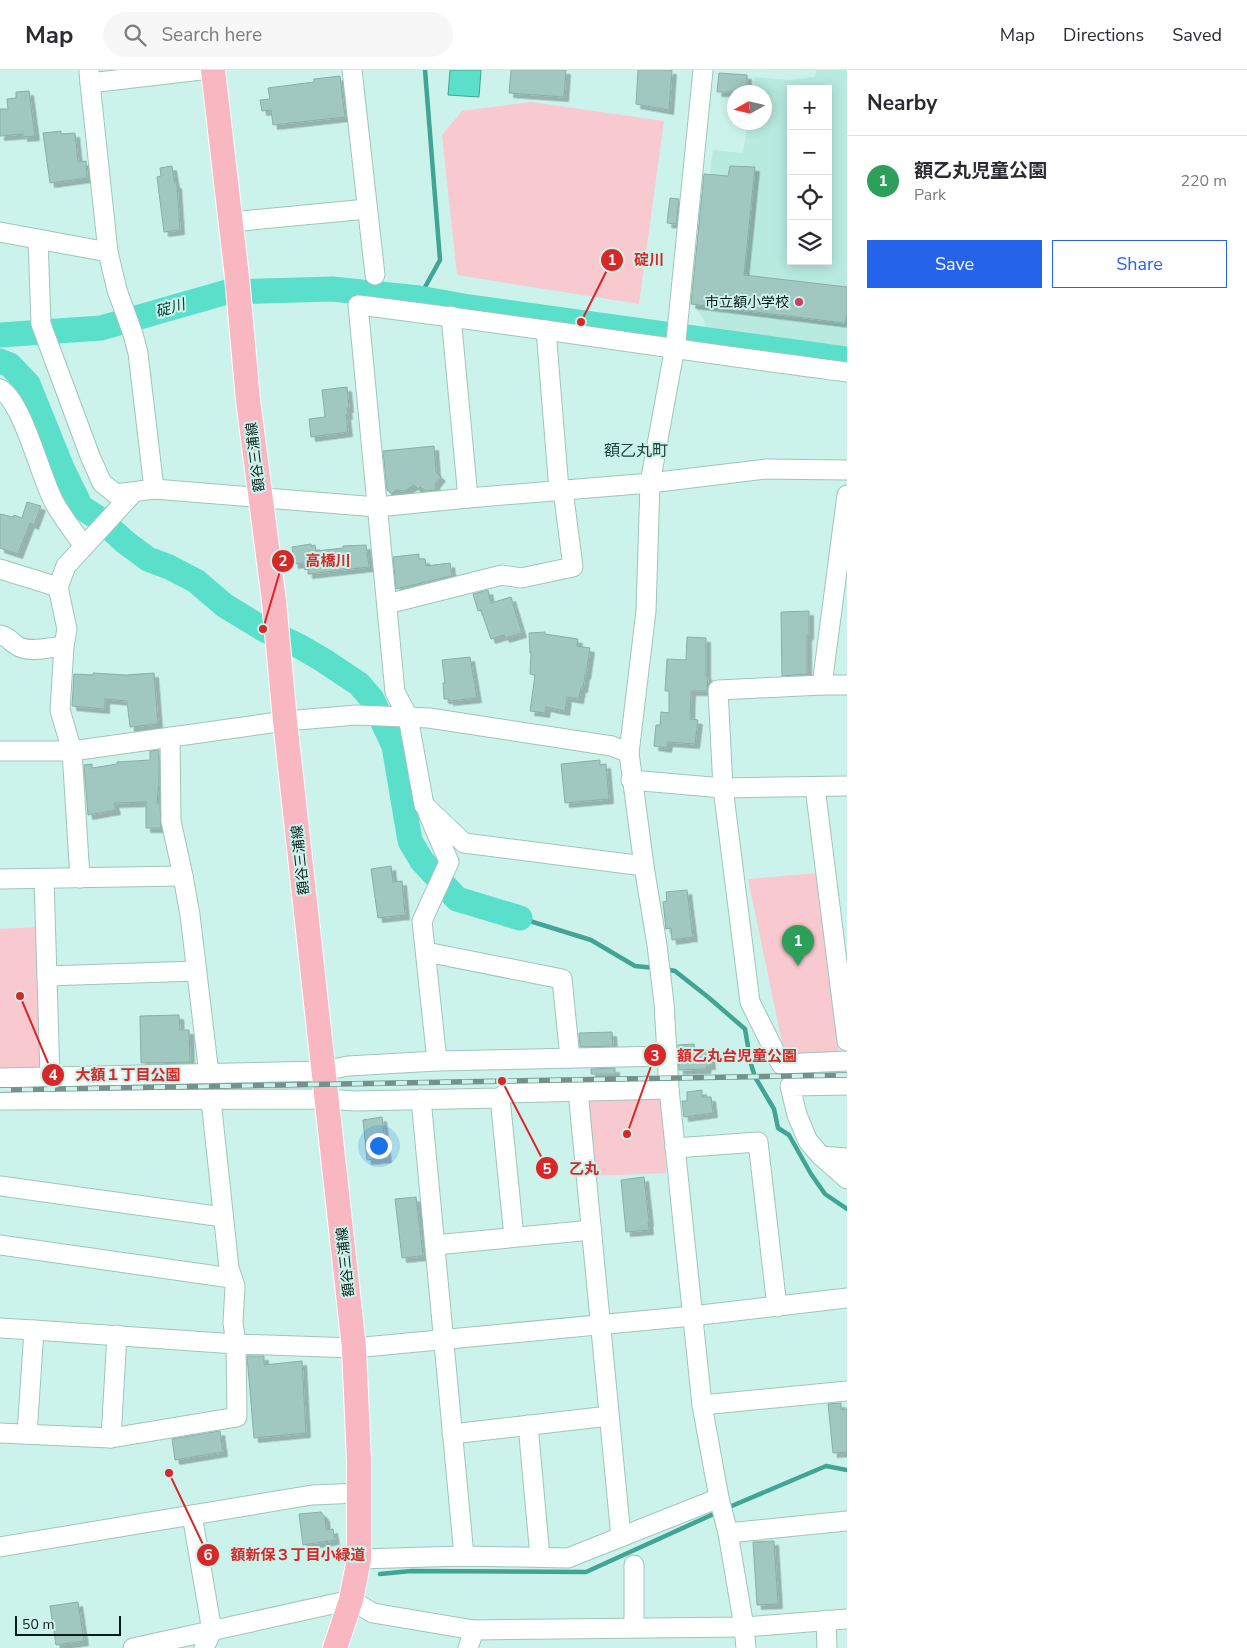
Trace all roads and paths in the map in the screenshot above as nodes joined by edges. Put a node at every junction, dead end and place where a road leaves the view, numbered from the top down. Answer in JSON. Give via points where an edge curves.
{"nodes":[{"id":1,"x":201,"y":70,"type":"edge"},
{"id":2,"x":213,"y":70,"type":"edge"},
{"id":3,"x":352,"y":70,"type":"edge"},
{"id":4,"x":703,"y":70,"type":"edge"},
{"id":5,"x":89,"y":76,"type":"edge"},
{"id":6,"x":367,"y":209,"type":"junction"},
{"id":7,"x":230,"y":222,"type":"junction"},
{"id":8,"x":0,"y":232,"type":"edge"},
{"id":9,"x":38,"y":239,"type":"junction"},
{"id":10,"x":108,"y":252,"type":"junction"},
{"id":11,"x":375,"y":275,"type":"dead end"},
{"id":12,"x":452,"y":316,"type":"junction"},
{"id":13,"x":546,"y":330,"type":"junction"},
{"id":14,"x":676,"y":340,"type":"junction"},
{"id":15,"x":847,"y":372,"type":"edge"},
{"id":16,"x":0,"y":389,"type":"edge"},
{"id":17,"x":847,"y":470,"type":"edge"},
{"id":18,"x":650,"y":484,"type":"junction"},
{"id":19,"x":154,"y":489,"type":"junction"},
{"id":20,"x":561,"y":490,"type":"junction"},
{"id":21,"x":134,"y":492,"type":"junction"},
{"id":22,"x":847,"y":495,"type":"edge"},
{"id":23,"x":259,"y":497,"type":"junction"},
{"id":24,"x":468,"y":498,"type":"junction"},
{"id":25,"x":377,"y":507,"type":"junction"},
{"id":26,"x":88,"y":542,"type":"junction"},
{"id":27,"x":0,"y":569,"type":"edge"},
{"id":28,"x":58,"y":588,"type":"junction"},
{"id":29,"x":387,"y":604,"type":"junction"},
{"id":30,"x":0,"y":635,"type":"edge"},
{"id":31,"x":64,"y":646,"type":"junction"},
{"id":32,"x":822,"y":685,"type":"junction"},
{"id":33,"x":847,"y":685,"type":"edge"},
{"id":34,"x":402,"y":716,"type":"junction"},
{"id":35,"x":285,"y":721,"type":"junction"},
{"id":36,"x":170,"y":737,"type":"junction"},
{"id":37,"x":72,"y":751,"type":"junction"},
{"id":38,"x":0,"y":752,"type":"edge"},
{"id":39,"x":629,"y":752,"type":"junction"},
{"id":40,"x":631,"y":780,"type":"junction"},
{"id":41,"x":847,"y":786,"type":"edge"},
{"id":42,"x":815,"y":787,"type":"junction"},
{"id":43,"x":723,"y":788,"type":"junction"},
{"id":44,"x":424,"y":805,"type":"junction"},
{"id":45,"x":644,"y":866,"type":"junction"},
{"id":46,"x":183,"y":876,"type":"junction"},
{"id":47,"x":80,"y":878,"type":"junction"},
{"id":48,"x":44,"y":879,"type":"junction"},
{"id":49,"x":0,"y":880,"type":"edge"},
{"id":50,"x":426,"y":952,"type":"junction"},
{"id":51,"x":197,"y":971,"type":"junction"},
{"id":52,"x":47,"y":976,"type":"junction"},
{"id":53,"x":847,"y":1041,"type":"edge"},
{"id":54,"x":666,"y":1056,"type":"junction"},
{"id":55,"x":570,"y":1058,"type":"junction"},
{"id":56,"x":437,"y":1061,"type":"junction"},
{"id":57,"x":847,"y":1061,"type":"edge"},
{"id":58,"x":324,"y":1071,"type":"junction"},
{"id":59,"x":209,"y":1074,"type":"junction"},
{"id":60,"x":50,"y":1077,"type":"junction"},
{"id":61,"x":0,"y":1078,"type":"edge"},
{"id":62,"x":847,"y":1086,"type":"edge"},
{"id":63,"x":669,"y":1089,"type":"junction"},
{"id":64,"x":578,"y":1091,"type":"junction"},
{"id":65,"x":326,"y":1098,"type":"junction"},
{"id":66,"x":500,"y":1098,"type":"junction"},
{"id":67,"x":421,"y":1099,"type":"junction"},
{"id":68,"x":0,"y":1100,"type":"edge"},
{"id":69,"x":211,"y":1100,"type":"junction"},
{"id":70,"x":675,"y":1148,"type":"junction"},
{"id":71,"x":821,"y":1156,"type":"junction"},
{"id":72,"x":847,"y":1158,"type":"edge"},
{"id":73,"x":847,"y":1179,"type":"edge"},
{"id":74,"x":0,"y":1186,"type":"edge"},
{"id":75,"x":223,"y":1217,"type":"junction"},
{"id":76,"x":592,"y":1230,"type":"junction"},
{"id":77,"x":514,"y":1238,"type":"junction"},
{"id":78,"x":0,"y":1245,"type":"edge"},
{"id":79,"x":435,"y":1245,"type":"junction"},
{"id":80,"x":231,"y":1278,"type":"junction"},
{"id":81,"x":847,"y":1298,"type":"edge"},
{"id":82,"x":777,"y":1307,"type":"junction"},
{"id":83,"x":692,"y":1316,"type":"junction"},
{"id":84,"x":600,"y":1324,"type":"junction"},
{"id":85,"x":0,"y":1328,"type":"edge"},
{"id":86,"x":34,"y":1330,"type":"junction"},
{"id":87,"x":117,"y":1335,"type":"junction"},
{"id":88,"x":443,"y":1340,"type":"junction"},
{"id":89,"x":236,"y":1344,"type":"junction"},
{"id":90,"x":354,"y":1348,"type":"junction"},
{"id":91,"x":847,"y":1392,"type":"edge"},
{"id":92,"x":702,"y":1405,"type":"junction"},
{"id":93,"x":609,"y":1416,"type":"junction"},
{"id":94,"x":528,"y":1425,"type":"junction"},
{"id":95,"x":0,"y":1433,"type":"edge"},
{"id":96,"x":27,"y":1434,"type":"junction"},
{"id":97,"x":452,"y":1434,"type":"junction"},
{"id":98,"x":112,"y":1438,"type":"junction"},
{"id":99,"x":359,"y":1493,"type":"junction"},
{"id":100,"x":723,"y":1513,"type":"junction"},
{"id":101,"x":192,"y":1515,"type":"junction"},
{"id":102,"x":847,"y":1520,"type":"edge"},
{"id":103,"x":621,"y":1537,"type":"junction"},
{"id":104,"x":0,"y":1547,"type":"edge"},
{"id":105,"x":464,"y":1556,"type":"junction"},
{"id":106,"x":540,"y":1557,"type":"junction"},
{"id":107,"x":358,"y":1563,"type":"junction"},
{"id":108,"x":634,"y":1565,"type":"dead end"},
{"id":109,"x":352,"y":1596,"type":"junction"},
{"id":110,"x":847,"y":1618,"type":"edge"},
{"id":111,"x":826,"y":1620,"type":"junction"},
{"id":112,"x":744,"y":1626,"type":"junction"},
{"id":113,"x":634,"y":1628,"type":"junction"},
{"id":114,"x":474,"y":1630,"type":"junction"},
{"id":115,"x":212,"y":1631,"type":"junction"},
{"id":116,"x":132,"y":1648,"type":"edge"},
{"id":117,"x":204,"y":1648,"type":"edge"},
{"id":118,"x":335,"y":1648,"type":"edge"},
{"id":119,"x":468,"y":1648,"type":"edge"},
{"id":120,"x":746,"y":1648,"type":"edge"},
{"id":121,"x":827,"y":1648,"type":"edge"}],
"edges":[{"from":1,"to":5,"type":"street"},
{"from":2,"to":7,"type":"main road","name":"額谷三浦線"},
{"from":3,"to":6,"type":"street"},
{"from":4,"to":14,"type":"street"},
{"from":5,"to":10,"type":"street"},
{"from":6,"to":7,"type":"street"},
{"from":6,"to":11,"type":"street"},
{"from":7,"to":23,"type":"main road","name":"額谷三浦線"},
{"from":8,"to":9,"type":"street"},
{"from":9,"to":10,"type":"street"},
{"from":9,"to":21,"type":"street","via":[[41,324],[90,456],[102,483],[116,494]]},
{"from":10,"to":19,"type":"street","via":[[138,353]]},
{"from":12,"to":13,"type":"street"},
{"from":12,"to":24,"type":"street"},
{"from":12,"to":25,"type":"street","via":[[358,305]]},
{"from":13,"to":14,"type":"street"},
{"from":13,"to":20,"type":"street"},
{"from":14,"to":15,"type":"street"},
{"from":14,"to":18,"type":"street"},
{"from":16,"to":26,"type":"street","via":[[17,408],[54,502]]},
{"from":17,"to":18,"type":"street","via":[[766,469]]},
{"from":18,"to":20,"type":"street"},
{"from":18,"to":39,"type":"street","via":[[646,611]]},
{"from":19,"to":21,"type":"street"},
{"from":19,"to":23,"type":"street"},
{"from":20,"to":24,"type":"street"},
{"from":20,"to":29,"type":"street","via":[[573,567],[521,578],[502,575]]},
{"from":21,"to":26,"type":"street"},
{"from":22,"to":32,"type":"street"},
{"from":23,"to":25,"type":"street"},
{"from":23,"to":35,"type":"main road","name":"額谷三浦線","via":[[274,601]]},
{"from":24,"to":25,"type":"street"},
{"from":25,"to":29,"type":"street"},
{"from":26,"to":28,"type":"street","via":[[66,566]]},
{"from":27,"to":28,"type":"street"},
{"from":28,"to":31,"type":"street","via":[[67,630]]},
{"from":29,"to":34,"type":"street","via":[[395,692]]},
{"from":30,"to":31,"type":"street","via":[[31,650]]},
{"from":31,"to":37,"type":"street","via":[[60,710]]},
{"from":32,"to":33,"type":"street"},
{"from":32,"to":43,"type":"street","via":[[718,690]]},
{"from":34,"to":35,"type":"street","via":[[357,714]]},
{"from":34,"to":39,"type":"street","via":[[612,746]]},
{"from":34,"to":44,"type":"street"},
{"from":35,"to":36,"type":"street"},
{"from":35,"to":58,"type":"main road","name":"額谷三浦線"},
{"from":36,"to":37,"type":"street"},
{"from":36,"to":46,"type":"street","via":[[171,821]]},
{"from":37,"to":38,"type":"street"},
{"from":37,"to":47,"type":"street"},
{"from":39,"to":40,"type":"street"},
{"from":40,"to":43,"type":"street"},
{"from":40,"to":45,"type":"street"},
{"from":41,"to":42,"type":"street"},
{"from":42,"to":43,"type":"street"},
{"from":42,"to":53,"type":"street"},
{"from":43,"to":57,"type":"street","via":[[750,1002],[781,1064]]},
{"from":44,"to":45,"type":"street","via":[[464,843]]},
{"from":44,"to":50,"type":"street","via":[[449,862],[422,921]]},
{"from":45,"to":54,"type":"street","via":[[657,945]]},
{"from":46,"to":47,"type":"street"},
{"from":46,"to":51,"type":"street"},
{"from":47,"to":48,"type":"street"},
{"from":48,"to":49,"type":"street"},
{"from":48,"to":52,"type":"street"},
{"from":50,"to":55,"type":"street","via":[[562,979]]},
{"from":50,"to":56,"type":"street"},
{"from":51,"to":52,"type":"street"},
{"from":51,"to":59,"type":"street"},
{"from":52,"to":60,"type":"street"},
{"from":54,"to":55,"type":"street"},
{"from":54,"to":63,"type":"street"},
{"from":55,"to":56,"type":"street"},
{"from":56,"to":58,"type":"street","via":[[348,1066]]},
{"from":58,"to":59,"type":"street"},
{"from":58,"to":65,"type":"main road","name":"額谷三浦線"},
{"from":59,"to":60,"type":"street"},
{"from":60,"to":61,"type":"street"},
{"from":62,"to":71,"type":"street","via":[[790,1086],[808,1141]]},
{"from":63,"to":64,"type":"street"},
{"from":63,"to":70,"type":"street"},
{"from":64,"to":66,"type":"street","via":[[506,1092]]},
{"from":64,"to":76,"type":"street"},
{"from":65,"to":67,"type":"street","via":[[355,1101]]},
{"from":65,"to":69,"type":"street"},
{"from":65,"to":90,"type":"main road","name":"額谷三浦線"},
{"from":66,"to":67,"type":"street"},
{"from":66,"to":77,"type":"street"},
{"from":67,"to":79,"type":"street"},
{"from":68,"to":69,"type":"street"},
{"from":69,"to":75,"type":"street"},
{"from":70,"to":82,"type":"street","via":[[758,1142]]},
{"from":70,"to":83,"type":"street"},
{"from":71,"to":72,"type":"street"},
{"from":71,"to":73,"type":"street"},
{"from":74,"to":75,"type":"street"},
{"from":75,"to":80,"type":"street"},
{"from":76,"to":77,"type":"street"},
{"from":76,"to":84,"type":"street"},
{"from":77,"to":79,"type":"street"},
{"from":78,"to":80,"type":"street"},
{"from":79,"to":88,"type":"street"},
{"from":80,"to":89,"type":"street","via":[[235,1286],[233,1323]]},
{"from":81,"to":82,"type":"street"},
{"from":82,"to":83,"type":"street"},
{"from":83,"to":84,"type":"street"},
{"from":83,"to":92,"type":"street"},
{"from":84,"to":88,"type":"street"},
{"from":84,"to":93,"type":"street"},
{"from":85,"to":86,"type":"street"},
{"from":86,"to":87,"type":"street"},
{"from":86,"to":96,"type":"street"},
{"from":87,"to":89,"type":"street"},
{"from":87,"to":98,"type":"street"},
{"from":88,"to":90,"type":"street"},
{"from":88,"to":97,"type":"street"},
{"from":89,"to":90,"type":"street"},
{"from":89,"to":98,"type":"street","via":[[237,1417]]},
{"from":90,"to":99,"type":"main road","name":"額谷三浦線"},
{"from":91,"to":92,"type":"street"},
{"from":92,"to":100,"type":"street"},
{"from":93,"to":94,"type":"street"},
{"from":93,"to":103,"type":"street"},
{"from":94,"to":97,"type":"street"},
{"from":94,"to":106,"type":"street"},
{"from":95,"to":96,"type":"street"},
{"from":96,"to":98,"type":"street"},
{"from":97,"to":105,"type":"street"},
{"from":99,"to":101,"type":"street","via":[[312,1495]]},
{"from":99,"to":107,"type":"main road","name":"額谷三浦線"},
{"from":100,"to":102,"type":"street"},
{"from":100,"to":103,"type":"street"},
{"from":100,"to":112,"type":"street"},
{"from":101,"to":104,"type":"street"},
{"from":101,"to":115,"type":"street"},
{"from":103,"to":106,"type":"street","via":[[568,1558]]},
{"from":105,"to":106,"type":"street"},
{"from":105,"to":107,"type":"street"},
{"from":107,"to":109,"type":"main road","name":"額谷三浦線"},
{"from":108,"to":113,"type":"street"},
{"from":109,"to":114,"type":"street","via":[[373,1613]]},
{"from":109,"to":115,"type":"street"},
{"from":109,"to":118,"type":"main road","name":"額谷三浦線"},
{"from":110,"to":111,"type":"street"},
{"from":111,"to":112,"type":"street"},
{"from":111,"to":121,"type":"street"},
{"from":112,"to":113,"type":"street"},
{"from":112,"to":120,"type":"street"},
{"from":113,"to":114,"type":"street"},
{"from":114,"to":119,"type":"street"},
{"from":115,"to":116,"type":"street"},
{"from":115,"to":117,"type":"street"}]}
